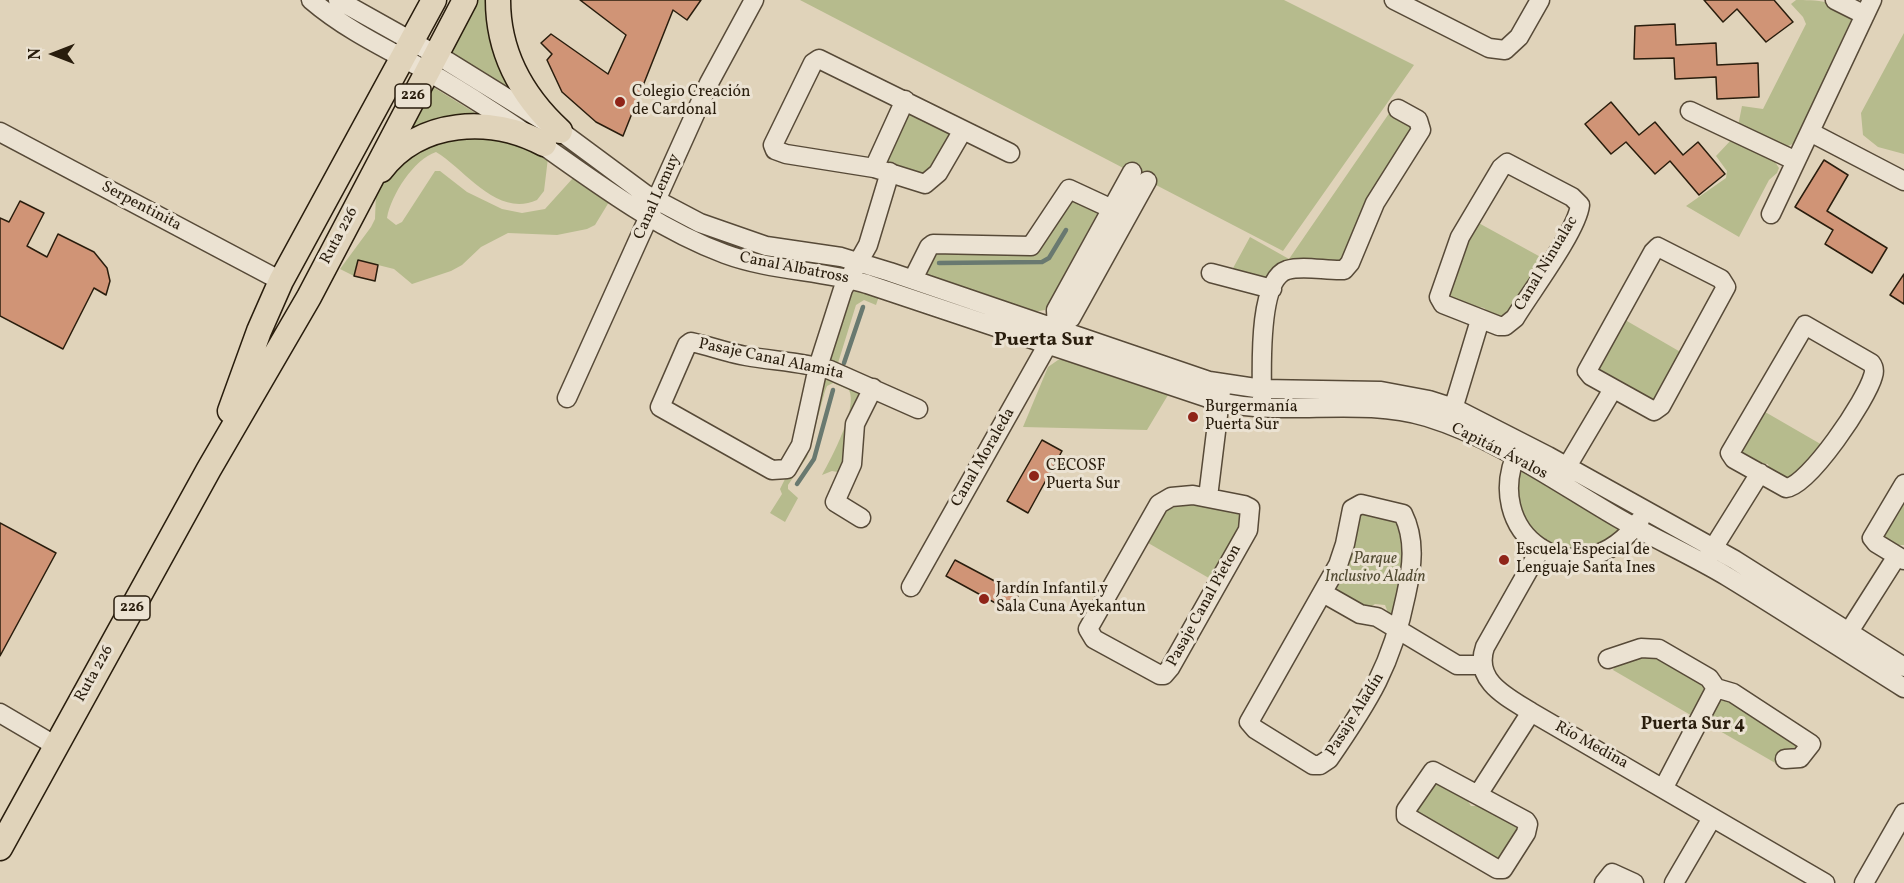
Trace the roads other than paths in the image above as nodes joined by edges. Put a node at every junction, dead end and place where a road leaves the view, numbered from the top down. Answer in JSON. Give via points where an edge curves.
{"nodes":[{"id":1,"x":311,"y":0,"type":"edge"},
{"id":2,"x":338,"y":0,"type":"edge"},
{"id":3,"x":434,"y":0,"type":"edge"},
{"id":4,"x":465,"y":0,"type":"edge"},
{"id":5,"x":498,"y":0,"type":"edge"},
{"id":6,"x":754,"y":0,"type":"edge"},
{"id":7,"x":1394,"y":0,"type":"edge"},
{"id":8,"x":1540,"y":0,"type":"edge"},
{"id":9,"x":1835,"y":0,"type":"edge"},
{"id":10,"x":1423,"y":6,"type":"edge"},
{"id":11,"x":1869,"y":7,"type":"edge"},
{"id":12,"x":406,"y":50,"type":"junction"},
{"id":13,"x":437,"y":66,"type":"junction"},
{"id":14,"x":905,"y":100,"type":"junction"},
{"id":15,"x":1398,"y":109,"type":"dead end"},
{"id":16,"x":1690,"y":111,"type":"dead end"},
{"id":17,"x":963,"y":130,"type":"junction"},
{"id":18,"x":0,"y":132,"type":"edge"},
{"id":19,"x":1810,"y":132,"type":"junction"},
{"id":20,"x":552,"y":137,"type":"junction"},
{"id":21,"x":1010,"y":153,"type":"dead end"},
{"id":22,"x":1796,"y":161,"type":"junction"},
{"id":23,"x":882,"y":170,"type":"junction"},
{"id":24,"x":1904,"y":181,"type":"edge"},
{"id":25,"x":363,"y":194,"type":"junction"},
{"id":26,"x":656,"y":200,"type":"junction"},
{"id":27,"x":1110,"y":208,"type":"junction"},
{"id":28,"x":1771,"y":214,"type":"dead end"},
{"id":29,"x":648,"y":218,"type":"junction"},
{"id":30,"x":858,"y":262,"type":"junction"},
{"id":31,"x":1211,"y":273,"type":"dead end"},
{"id":32,"x":848,"y":279,"type":"junction"},
{"id":33,"x":913,"y":279,"type":"junction"},
{"id":34,"x":281,"y":281,"type":"junction"},
{"id":35,"x":1272,"y":289,"type":"junction"},
{"id":36,"x":1480,"y":320,"type":"junction"},
{"id":37,"x":1057,"y":328,"type":"junction"},
{"id":38,"x":1048,"y":346,"type":"junction"},
{"id":39,"x":818,"y":367,"type":"junction"},
{"id":40,"x":1222,"y":383,"type":"junction"},
{"id":41,"x":873,"y":388,"type":"junction"},
{"id":42,"x":1613,"y":389,"type":"junction"},
{"id":43,"x":567,"y":398,"type":"dead end"},
{"id":44,"x":1262,"y":398,"type":"junction"},
{"id":45,"x":1220,"y":402,"type":"junction"},
{"id":46,"x":918,"y":409,"type":"dead end"},
{"id":47,"x":1451,"y":417,"type":"junction"},
{"id":48,"x":1518,"y":449,"type":"junction"},
{"id":49,"x":1568,"y":466,"type":"junction"},
{"id":50,"x":209,"y":470,"type":"junction"},
{"id":51,"x":1760,"y":473,"type":"junction"},
{"id":52,"x":1558,"y":483,"type":"junction"},
{"id":53,"x":1904,"y":484,"type":"edge"},
{"id":54,"x":1208,"y":497,"type":"junction"},
{"id":55,"x":1647,"y":511,"type":"junction"},
{"id":56,"x":861,"y":518,"type":"dead end"},
{"id":57,"x":1635,"y":528,"type":"junction"},
{"id":58,"x":1541,"y":548,"type":"junction"},
{"id":59,"x":1708,"y":556,"type":"junction"},
{"id":60,"x":1900,"y":558,"type":"edge"},
{"id":61,"x":911,"y":587,"type":"dead end"},
{"id":62,"x":1323,"y":593,"type":"junction"},
{"id":63,"x":1399,"y":630,"type":"junction"},
{"id":64,"x":1849,"y":631,"type":"junction"},
{"id":65,"x":1838,"y":647,"type":"junction"},
{"id":66,"x":1608,"y":659,"type":"dead end"},
{"id":67,"x":1482,"y":665,"type":"junction"},
{"id":68,"x":1904,"y":667,"type":"edge"},
{"id":69,"x":1716,"y":688,"type":"junction"},
{"id":70,"x":1904,"y":688,"type":"edge"},
{"id":71,"x":1531,"y":712,"type":"junction"},
{"id":72,"x":0,"y":713,"type":"edge"},
{"id":73,"x":56,"y":746,"type":"junction"},
{"id":74,"x":1785,"y":759,"type":"dead end"},
{"id":75,"x":1664,"y":788,"type":"junction"},
{"id":76,"x":1479,"y":793,"type":"junction"},
{"id":77,"x":1904,"y":813,"type":"edge"},
{"id":78,"x":1712,"y":818,"type":"junction"},
{"id":79,"x":0,"y":848,"type":"edge"},
{"id":80,"x":1604,"y":883,"type":"edge"},
{"id":81,"x":1635,"y":883,"type":"edge"},
{"id":82,"x":1674,"y":883,"type":"edge"},
{"id":83,"x":1825,"y":883,"type":"edge"},
{"id":84,"x":1864,"y":883,"type":"edge"}],
"edges":[{"from":1,"to":12,"type":"street","via":[[346,26]]},
{"from":2,"to":12,"type":"street"},
{"from":3,"to":12,"type":"main road","name":"Ruta 226","number":"226"},
{"from":4,"to":13,"type":"main road","name":"Ruta 226","number":"226"},
{"from":5,"to":20,"type":"main road","via":[[502,42],[516,76]]},
{"from":6,"to":26,"type":"street","name":"Canal Lemuy","via":[[709,83]]},
{"from":7,"to":10,"type":"street"},
{"from":8,"to":10,"type":"street","via":[[1519,37],[1505,50],[1489,48]]},
{"from":9,"to":11,"type":"street"},
{"from":11,"to":19,"type":"street"},
{"from":12,"to":13,"type":"street"},
{"from":12,"to":34,"type":"main road","name":"Ruta 226","number":"226"},
{"from":13,"to":20,"type":"street","name":"Canal Albatross"},
{"from":13,"to":25,"type":"main road","name":"Ruta 226","number":"226"},
{"from":14,"to":17,"type":"street"},
{"from":14,"to":23,"type":"street"},
{"from":14,"to":23,"type":"street","via":[[817,59],[774,142],[775,150],[786,154]]},
{"from":15,"to":35,"type":"street","via":[[1418,120],[1421,128],[1375,203],[1347,267],[1287,270]]},
{"from":16,"to":22,"type":"street"},
{"from":17,"to":21,"type":"street"},
{"from":17,"to":23,"type":"street","via":[[931,182],[922,184]]},
{"from":18,"to":34,"type":"street","name":"Serpentinita"},
{"from":19,"to":22,"type":"street"},
{"from":19,"to":24,"type":"street"},
{"from":20,"to":25,"type":"main road","via":[[529,136],[497,127],[444,129],[422,137],[397,154]]},
{"from":20,"to":26,"type":"street","name":"Canal Albatross"},
{"from":20,"to":29,"type":"street","name":"Canal Albatross"},
{"from":22,"to":28,"type":"street"},
{"from":23,"to":30,"type":"street","via":[[868,245]]},
{"from":25,"to":50,"type":"main road","name":"Ruta 226","number":"226","via":[[309,297]]},
{"from":26,"to":29,"type":"street","name":"Canal Lemuy"},
{"from":26,"to":30,"type":"street","name":"Canal Albatross","via":[[744,240]]},
{"from":27,"to":33,"type":"street","via":[[1069,189],[1031,246],[933,244]]},
{"from":27,"to":37,"type":"street","name":"Canal Moraleda","via":[[1056,310]]},
{"from":27,"to":37,"type":"street","name":"Canal Moraleda","via":[[1139,176],[1071,318]]},
{"from":29,"to":32,"type":"street","name":"Canal Albatross","via":[[742,260]]},
{"from":29,"to":43,"type":"street","name":"Canal Lemuy"},
{"from":30,"to":32,"type":"street"},
{"from":30,"to":33,"type":"street","name":"Canal Albatross"},
{"from":31,"to":35,"type":"street"},
{"from":32,"to":38,"type":"street","name":"Canal Albatross"},
{"from":32,"to":39,"type":"street"},
{"from":33,"to":37,"type":"street","name":"Canal Albatross"},
{"from":34,"to":50,"type":"main road","name":"Ruta 226","number":"226"},
{"from":35,"to":44,"type":"street","via":[[1264,320]]},
{"from":36,"to":36,"type":"street","name":"Canal Ninualac","via":[[1499,326],[1510,323],[1579,210],[1577,201],[1507,163],[1460,237],[1439,294],[1443,304]]},
{"from":36,"to":47,"type":"street"},
{"from":37,"to":38,"type":"street","name":"Canal Moraleda"},
{"from":37,"to":40,"type":"street","name":"Capitán Ávalos"},
{"from":38,"to":45,"type":"street","name":"Capitán Ávalos"},
{"from":38,"to":61,"type":"street","name":"Canal Moraleda"},
{"from":39,"to":39,"type":"street","name":"Pasaje Canal Alamita","via":[[801,445],[787,470],[772,470],[662,409],[661,401],[689,342]]},
{"from":39,"to":41,"type":"street","name":"Pasaje Canal Alamita"},
{"from":40,"to":44,"type":"street","name":"Capitán Ávalos"},
{"from":40,"to":45,"type":"street"},
{"from":41,"to":46,"type":"street","name":"Pasaje Canal Alamita"},
{"from":41,"to":56,"type":"street","via":[[855,424],[852,464],[835,502]]},
{"from":42,"to":42,"type":"street","via":[[1649,410],[1658,410],[1725,292],[1724,281],[1664,249],[1656,249],[1588,368],[1591,376]]},
{"from":42,"to":49,"type":"street"},
{"from":44,"to":45,"type":"street","name":"Capitán Ávalos"},
{"from":44,"to":47,"type":"street","name":"Capitán Ávalos","via":[[1381,391]]},
{"from":45,"to":54,"type":"street"},
{"from":47,"to":48,"type":"street","name":"Capitán Ávalos"},
{"from":48,"to":49,"type":"street","name":"Capitán Ávalos"},
{"from":48,"to":52,"type":"street","name":"Capitán Ávalos"},
{"from":48,"to":58,"type":"street","via":[[1508,490],[1513,513],[1524,532]]},
{"from":49,"to":52,"type":"street"},
{"from":49,"to":55,"type":"street","name":"Capitán Ávalos"},
{"from":50,"to":73,"type":"main road","name":"Ruta 226","number":"226"},
{"from":51,"to":51,"type":"street","via":[[1788,488],[1809,473],[1863,397],[1874,375],[1871,363],[1810,326],[1802,328],[1730,451],[1734,459]]},
{"from":51,"to":59,"type":"street"},
{"from":52,"to":57,"type":"street","name":"Capitán Ávalos"},
{"from":53,"to":60,"type":"street","via":[[1872,537]]},
{"from":54,"to":54,"type":"street","name":"Pasaje Canal Pieton","via":[[1175,496],[1162,501],[1089,624],[1089,635],[1094,639],[1160,675],[1170,668],[1249,526],[1250,508]]},
{"from":55,"to":57,"type":"street"},
{"from":55,"to":59,"type":"street","name":"Capitán Ávalos"},
{"from":57,"to":58,"type":"street","via":[[1620,543],[1593,557],[1564,558]]},
{"from":57,"to":59,"type":"street","name":"Capitán Ávalos"},
{"from":58,"to":67,"type":"street","via":[[1488,640]]},
{"from":59,"to":64,"type":"street","name":"Capitán Ávalos"},
{"from":59,"to":65,"type":"street","name":"Capitán Ávalos"},
{"from":60,"to":64,"type":"street"},
{"from":62,"to":63,"type":"street"},
{"from":62,"to":63,"type":"street","name":"Pasaje Aladín","via":[[1342,555],[1353,507],[1361,504],[1403,514],[1413,563]]},
{"from":62,"to":63,"type":"street","name":"Pasaje Aladín","via":[[1249,722],[1308,762],[1320,765],[1329,759],[1378,683]]},
{"from":63,"to":67,"type":"street","via":[[1457,665]]},
{"from":64,"to":65,"type":"street"},
{"from":64,"to":68,"type":"street","name":"Capitán Ávalos"},
{"from":65,"to":70,"type":"street","name":"Capitán Ávalos"},
{"from":66,"to":69,"type":"street","via":[[1652,647],[1709,678]]},
{"from":67,"to":71,"type":"street","name":"Río Medina","via":[[1491,684]]},
{"from":69,"to":74,"type":"street","via":[[1733,693],[1811,744],[1800,758]]},
{"from":69,"to":75,"type":"street"},
{"from":71,"to":75,"type":"street","name":"Río Medina"},
{"from":71,"to":76,"type":"street"},
{"from":72,"to":73,"type":"street"},
{"from":73,"to":79,"type":"main road","name":"Ruta 226","number":"226"},
{"from":75,"to":78,"type":"street","name":"Río Medina"},
{"from":76,"to":76,"type":"street","via":[[1433,771],[1406,810],[1406,816],[1500,870],[1516,850],[1528,824]]},
{"from":77,"to":84,"type":"street"},
{"from":78,"to":82,"type":"street"},
{"from":78,"to":83,"type":"street","name":"Río Medina"},
{"from":80,"to":81,"type":"street","via":[[1612,873]]}]}
